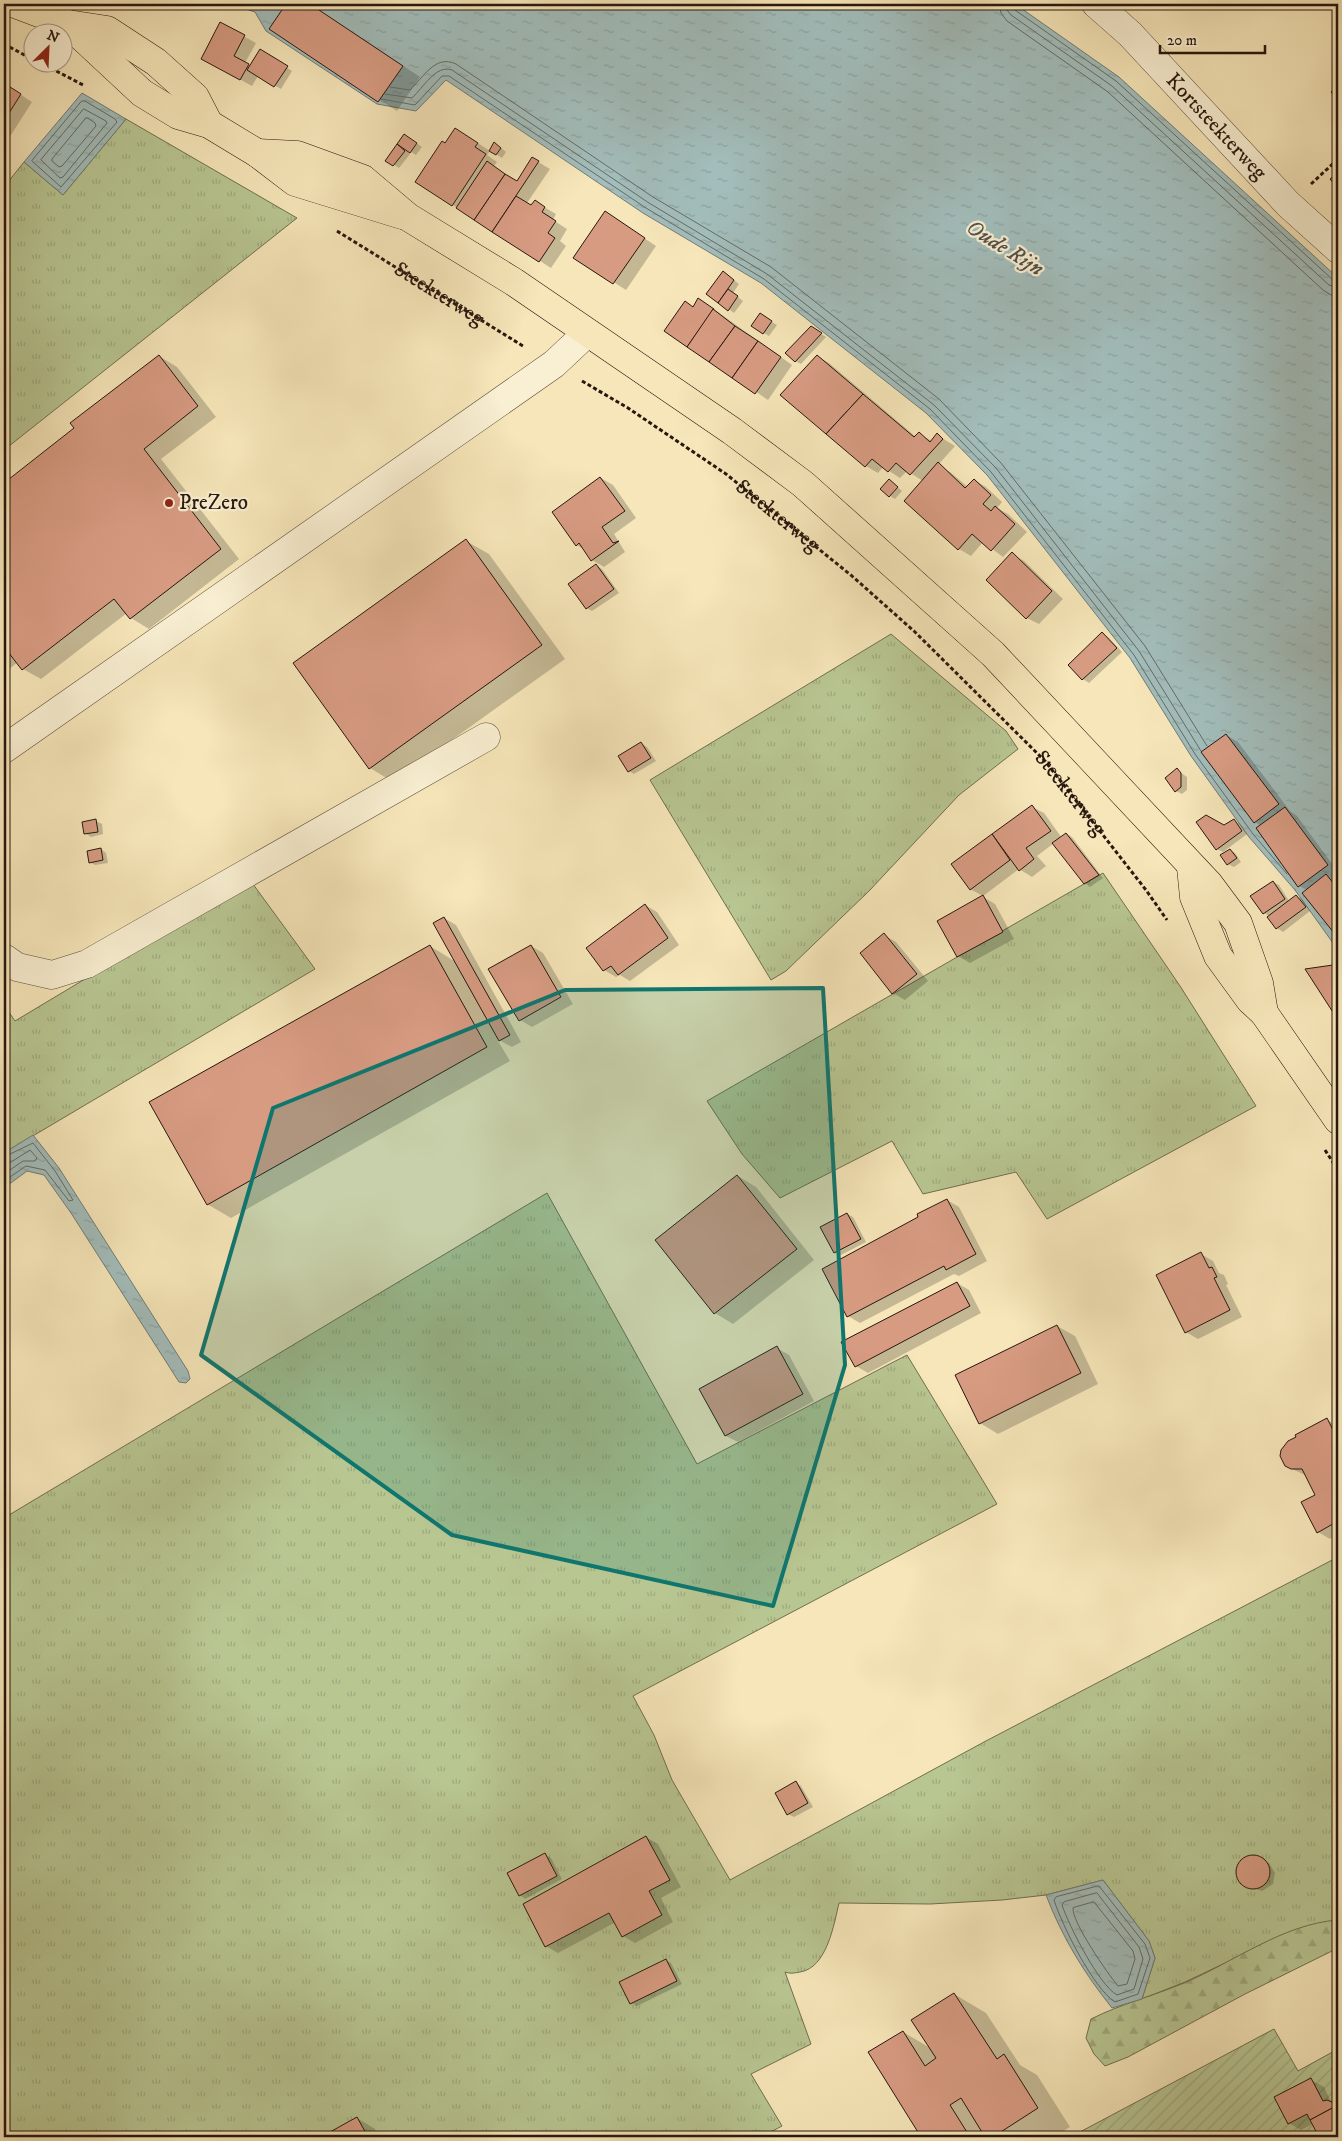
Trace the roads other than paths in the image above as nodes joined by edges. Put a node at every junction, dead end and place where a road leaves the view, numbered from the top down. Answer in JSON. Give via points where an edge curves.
{"nodes":[{"id":1,"x":15,"y":4,"type":"edge"},
{"id":2,"x":1096,"y":4,"type":"edge"},
{"id":3,"x":1338,"y":248,"type":"edge"},
{"id":4,"x":587,"y":333,"type":"junction"},
{"id":5,"x":486,"y":738,"type":"dead end"},
{"id":6,"x":4,"y":749,"type":"edge"},
{"id":7,"x":4,"y":958,"type":"edge"},
{"id":8,"x":1338,"y":1120,"type":"edge"}],
"edges":[{"from":1,"to":4,"type":"main road","name":"Steekterweg","via":[[68,24],[142,94],[178,115],[208,124],[257,154],[297,155],[364,178],[408,217],[514,282]]},
{"from":2,"to":3,"type":"street","name":"Kortsteekterweg","via":[[1130,34],[1288,204]]},
{"from":4,"to":6,"type":"street","via":[[554,364]]},
{"from":4,"to":8,"type":"main road","name":"Steekterweg","via":[[732,430],[795,478],[994,654],[1191,866],[1194,897],[1218,956],[1264,1014]]},
{"from":5,"to":7,"type":"street","via":[[87,964],[52,975],[17,967]]}]}
